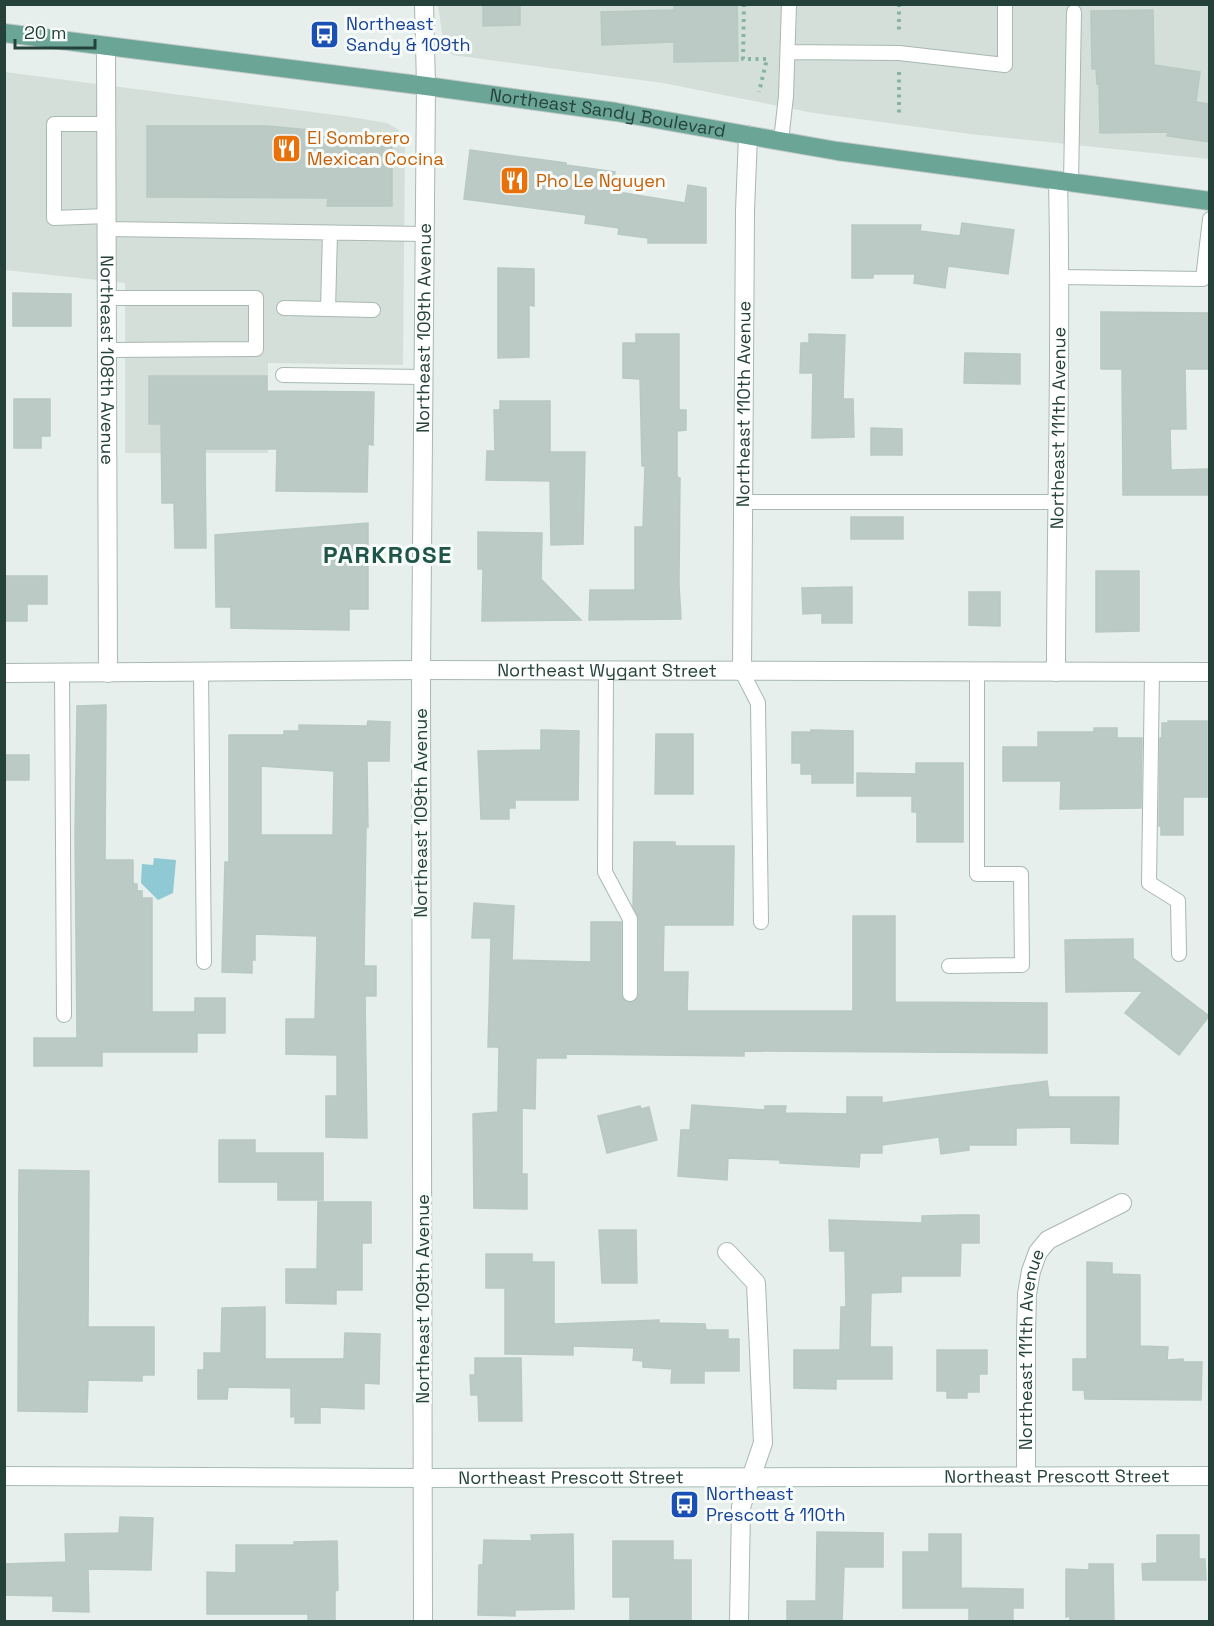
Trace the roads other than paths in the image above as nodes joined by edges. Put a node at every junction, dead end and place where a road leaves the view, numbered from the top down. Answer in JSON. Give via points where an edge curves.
{"nodes":[{"id":1,"x":424,"y":4,"type":"edge"},
{"id":2,"x":789,"y":4,"type":"edge"},
{"id":3,"x":1005,"y":4,"type":"edge"},
{"id":4,"x":1074,"y":12,"type":"dead end"},
{"id":5,"x":4,"y":33,"type":"edge"},
{"id":6,"x":106,"y":46,"type":"junction"},
{"id":7,"x":788,"y":52,"type":"junction"},
{"id":8,"x":426,"y":86,"type":"junction"},
{"id":9,"x":106,"y":124,"type":"junction"},
{"id":10,"x":748,"y":135,"type":"junction"},
{"id":11,"x":781,"y":141,"type":"junction"},
{"id":12,"x":1065,"y":183,"type":"junction"},
{"id":13,"x":1209,"y":201,"type":"edge"},
{"id":14,"x":1209,"y":219,"type":"edge"},
{"id":15,"x":107,"y":223,"type":"junction"},
{"id":16,"x":330,"y":233,"type":"junction"},
{"id":17,"x":424,"y":234,"type":"junction"},
{"id":18,"x":1060,"y":277,"type":"junction"},
{"id":19,"x":107,"y":298,"type":"junction"},
{"id":20,"x":284,"y":308,"type":"dead end"},
{"id":21,"x":328,"y":309,"type":"junction"},
{"id":22,"x":373,"y":310,"type":"dead end"},
{"id":23,"x":107,"y":350,"type":"junction"},
{"id":24,"x":283,"y":375,"type":"dead end"},
{"id":25,"x":423,"y":377,"type":"junction"},
{"id":26,"x":742,"y":502,"type":"junction"},
{"id":27,"x":1056,"y":502,"type":"junction"},
{"id":28,"x":421,"y":670,"type":"junction"},
{"id":29,"x":201,"y":672,"type":"junction"},
{"id":30,"x":606,"y":672,"type":"junction"},
{"id":31,"x":742,"y":672,"type":"junction"},
{"id":32,"x":977,"y":672,"type":"junction"},
{"id":33,"x":1056,"y":672,"type":"junction"},
{"id":34,"x":1152,"y":672,"type":"junction"},
{"id":35,"x":1209,"y":672,"type":"edge"},
{"id":36,"x":4,"y":673,"type":"edge"},
{"id":37,"x":62,"y":673,"type":"junction"},
{"id":38,"x":108,"y":673,"type":"junction"},
{"id":39,"x":761,"y":922,"type":"dead end"},
{"id":40,"x":1179,"y":954,"type":"dead end"},
{"id":41,"x":204,"y":962,"type":"dead end"},
{"id":42,"x":949,"y":966,"type":"dead end"},
{"id":43,"x":630,"y":994,"type":"dead end"},
{"id":44,"x":64,"y":1015,"type":"dead end"},
{"id":45,"x":1122,"y":1203,"type":"dead end"},
{"id":46,"x":727,"y":1252,"type":"dead end"},
{"id":47,"x":752,"y":1475,"type":"junction"},
{"id":48,"x":1026,"y":1475,"type":"junction"},
{"id":49,"x":4,"y":1476,"type":"edge"},
{"id":50,"x":1209,"y":1476,"type":"edge"},
{"id":51,"x":423,"y":1478,"type":"junction"},
{"id":52,"x":423,"y":1622,"type":"edge"},
{"id":53,"x":739,"y":1622,"type":"edge"}],
"edges":[{"from":1,"to":8,"type":"street","name":"Northeast 109th Avenue"},
{"from":2,"to":7,"type":"lane"},
{"from":3,"to":7,"type":"lane","via":[[1005,65],[899,53]]},
{"from":4,"to":12,"type":"lane"},
{"from":5,"to":6,"type":"main road","name":"Northeast Sandy Boulevard"},
{"from":6,"to":8,"type":"main road","name":"Northeast Sandy Boulevard"},
{"from":6,"to":9,"type":"street","name":"Northeast 108th Avenue"},
{"from":7,"to":11,"type":"lane"},
{"from":8,"to":10,"type":"main road","name":"Northeast Sandy Boulevard"},
{"from":8,"to":17,"type":"street","name":"Northeast 109th Avenue"},
{"from":9,"to":15,"type":"street","name":"Northeast 108th Avenue"},
{"from":9,"to":15,"type":"lane","via":[[54,124],[54,218]]},
{"from":10,"to":11,"type":"main road","name":"Northeast Sandy Boulevard"},
{"from":10,"to":26,"type":"street","name":"Northeast 110th Avenue"},
{"from":11,"to":12,"type":"main road","name":"Northeast Sandy Boulevard"},
{"from":12,"to":13,"type":"main road","name":"Northeast Sandy Boulevard"},
{"from":12,"to":18,"type":"street","name":"Northeast 111th Avenue"},
{"from":14,"to":18,"type":"lane","via":[[1203,279]]},
{"from":15,"to":16,"type":"lane"},
{"from":15,"to":19,"type":"street","name":"Northeast 108th Avenue"},
{"from":16,"to":17,"type":"lane"},
{"from":16,"to":21,"type":"lane"},
{"from":17,"to":25,"type":"street","name":"Northeast 109th Avenue"},
{"from":18,"to":27,"type":"street","name":"Northeast 111th Avenue"},
{"from":19,"to":23,"type":"street","name":"Northeast 108th Avenue"},
{"from":19,"to":23,"type":"lane","via":[[256,298],[256,349]]},
{"from":20,"to":21,"type":"lane"},
{"from":21,"to":22,"type":"lane"},
{"from":23,"to":38,"type":"street","name":"Northeast 108th Avenue"},
{"from":24,"to":25,"type":"lane"},
{"from":25,"to":28,"type":"street","name":"Northeast 109th Avenue"},
{"from":26,"to":27,"type":"lane"},
{"from":26,"to":31,"type":"street","name":"Northeast 110th Avenue"},
{"from":27,"to":33,"type":"street","name":"Northeast 111th Avenue"},
{"from":28,"to":29,"type":"street","name":"Northeast Wygant Street"},
{"from":28,"to":30,"type":"street","name":"Northeast Wygant Street"},
{"from":28,"to":51,"type":"street","name":"Northeast 109th Avenue"},
{"from":29,"to":38,"type":"street","name":"Northeast Wygant Street"},
{"from":29,"to":41,"type":"lane"},
{"from":30,"to":31,"type":"street","name":"Northeast Wygant Street"},
{"from":30,"to":43,"type":"lane","via":[[605,872],[630,919]]},
{"from":31,"to":32,"type":"street","name":"Northeast Wygant Street"},
{"from":31,"to":39,"type":"lane","via":[[758,703]]},
{"from":32,"to":33,"type":"street","name":"Northeast Wygant Street"},
{"from":32,"to":42,"type":"lane","via":[[977,874],[1021,874],[1022,965]]},
{"from":33,"to":34,"type":"street","name":"Northeast Wygant Street"},
{"from":34,"to":35,"type":"street","name":"Northeast Wygant Street"},
{"from":34,"to":40,"type":"lane","via":[[1149,883],[1179,901]]},
{"from":36,"to":37,"type":"street","name":"Northeast Wygant Street"},
{"from":37,"to":38,"type":"street","name":"Northeast Wygant Street"},
{"from":37,"to":44,"type":"lane"},
{"from":45,"to":48,"type":"street","name":"Northeast 111th Avenue","via":[[1048,1240],[1031,1271],[1026,1334]]},
{"from":46,"to":47,"type":"street","via":[[756,1283],[763,1443]]},
{"from":47,"to":48,"type":"street","name":"Northeast Prescott Street"},
{"from":47,"to":51,"type":"street","name":"Northeast Prescott Street"},
{"from":47,"to":53,"type":"street","via":[[741,1507]]},
{"from":48,"to":50,"type":"street","name":"Northeast Prescott Street"},
{"from":49,"to":51,"type":"street","name":"Northeast Prescott Street"},
{"from":51,"to":52,"type":"street","name":"Northeast 109th Avenue"}]}
